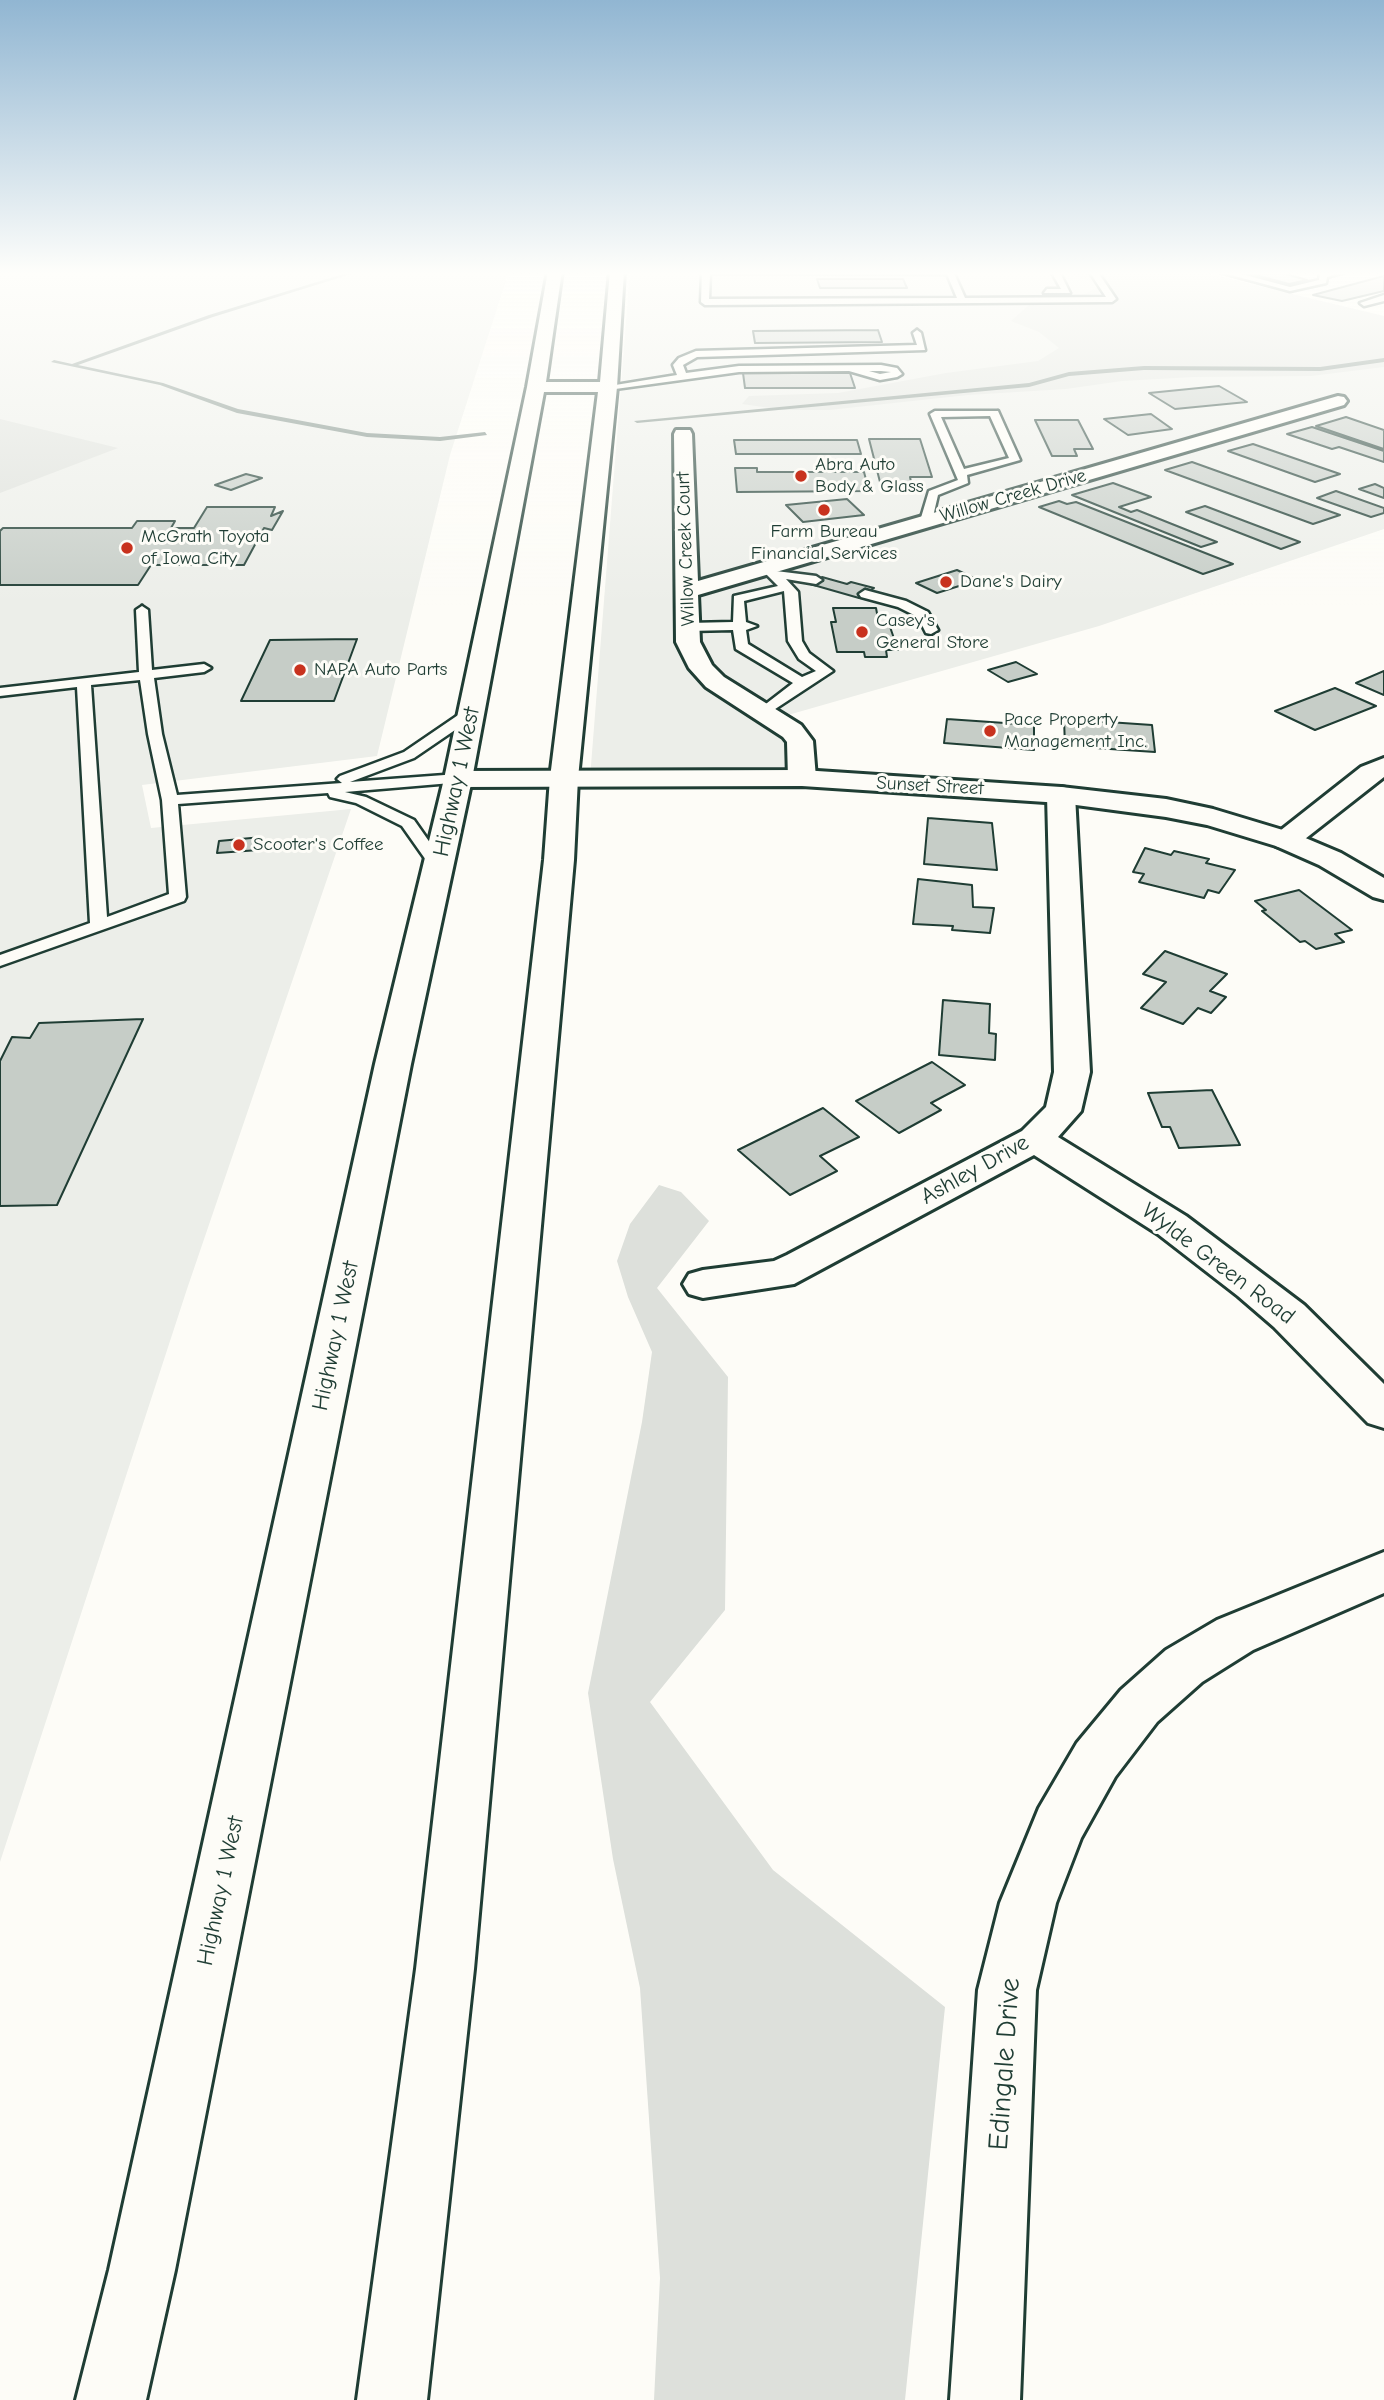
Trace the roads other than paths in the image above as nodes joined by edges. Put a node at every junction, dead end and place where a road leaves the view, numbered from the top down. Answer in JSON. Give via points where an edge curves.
{"nodes":[{"id":1,"x":537,"y":383,"type":"edge"},
{"id":2,"x":608,"y":383,"type":"edge"},
{"id":3,"x":641,"y":383,"type":"edge"},
{"id":4,"x":536,"y":387,"type":"junction"},
{"id":5,"x":608,"y":387,"type":"junction"},
{"id":6,"x":1338,"y":401,"type":"dead end"},
{"id":7,"x":683,"y":434,"type":"dead end"},
{"id":8,"x":961,"y":473,"type":"junction"},
{"id":9,"x":926,"y":521,"type":"junction"},
{"id":10,"x":770,"y":571,"type":"junction"},
{"id":11,"x":816,"y":580,"type":"dead end"},
{"id":12,"x":787,"y":587,"type":"junction"},
{"id":13,"x":688,"y":591,"type":"junction"},
{"id":14,"x":865,"y":594,"type":"dead end"},
{"id":15,"x":142,"y":610,"type":"dead end"},
{"id":16,"x":745,"y":626,"type":"junction"},
{"id":17,"x":688,"y":627,"type":"junction"},
{"id":18,"x":931,"y":630,"type":"dead end"},
{"id":19,"x":204,"y":668,"type":"dead end"},
{"id":20,"x":146,"y":675,"type":"junction"},
{"id":21,"x":84,"y":682,"type":"junction"},
{"id":22,"x":802,"y":682,"type":"junction"},
{"id":23,"x":0,"y":692,"type":"edge"},
{"id":24,"x":472,"y":712,"type":"junction"},
{"id":25,"x":763,"y":713,"type":"junction"},
{"id":26,"x":1384,"y":766,"type":"edge"},
{"id":27,"x":564,"y":778,"type":"junction"},
{"id":28,"x":802,"y":778,"type":"junction"},
{"id":29,"x":458,"y":779,"type":"junction"},
{"id":30,"x":313,"y":789,"type":"junction"},
{"id":31,"x":1061,"y":795,"type":"junction"},
{"id":32,"x":170,"y":800,"type":"junction"},
{"id":33,"x":1286,"y":840,"type":"junction"},
{"id":34,"x":439,"y":867,"type":"junction"},
{"id":35,"x":1384,"y":891,"type":"edge"},
{"id":36,"x":99,"y":926,"type":"junction"},
{"id":37,"x":0,"y":961,"type":"edge"},
{"id":38,"x":1035,"y":1139,"type":"junction"},
{"id":39,"x":703,"y":1284,"type":"dead end"},
{"id":40,"x":1384,"y":1411,"type":"edge"},
{"id":41,"x":1384,"y":1572,"type":"edge"},
{"id":42,"x":111,"y":2400,"type":"edge"},
{"id":43,"x":392,"y":2400,"type":"edge"},
{"id":44,"x":985,"y":2400,"type":"edge"}],
"edges":[{"from":1,"to":4,"type":"main road","name":"Highway 1 West"},
{"from":2,"to":5,"type":"main road"},
{"from":3,"to":5,"type":"lane"},
{"from":4,"to":5,"type":"main road"},
{"from":4,"to":24,"type":"main road","name":"Highway 1 West"},
{"from":5,"to":27,"type":"main road"},
{"from":6,"to":9,"type":"main road","name":"Willow Creek Drive"},
{"from":7,"to":13,"type":"main road","name":"Willow Creek Court"},
{"from":8,"to":8,"type":"lane","via":[[935,414],[994,414],[1015,460]]},
{"from":8,"to":9,"type":"lane","via":[[964,481],[933,493]]},
{"from":9,"to":10,"type":"main road","name":"Willow Creek Drive"},
{"from":10,"to":11,"type":"lane"},
{"from":10,"to":12,"type":"lane"},
{"from":10,"to":13,"type":"main road","name":"Willow Creek Drive"},
{"from":12,"to":16,"type":"lane","via":[[738,599]]},
{"from":12,"to":22,"type":"lane","via":[[793,595],[795,640],[804,656],[825,671]]},
{"from":13,"to":17,"type":"main road","name":"Willow Creek Court"},
{"from":14,"to":18,"type":"lane","via":[[923,615]]},
{"from":15,"to":20,"type":"lane"},
{"from":16,"to":17,"type":"lane"},
{"from":16,"to":22,"type":"lane","via":[[741,646]]},
{"from":17,"to":25,"type":"main road","name":"Willow Creek Court","via":[[688,642],[701,668]]},
{"from":19,"to":20,"type":"lane"},
{"from":20,"to":21,"type":"lane"},
{"from":20,"to":32,"type":"lane"},
{"from":21,"to":23,"type":"lane"},
{"from":21,"to":36,"type":"lane"},
{"from":22,"to":25,"type":"lane"},
{"from":24,"to":29,"type":"main road","name":"Highway 1 West"},
{"from":24,"to":30,"type":"lane","via":[[409,755]]},
{"from":25,"to":28,"type":"main road","name":"Willow Creek Court","via":[[800,741]]},
{"from":26,"to":33,"type":"main road"},
{"from":27,"to":28,"type":"main road","name":"Sunset Street"},
{"from":27,"to":29,"type":"main road","name":"Sunset Street"},
{"from":27,"to":43,"type":"main road","via":[[445,1969]]},
{"from":28,"to":31,"type":"main road","name":"Sunset Street"},
{"from":29,"to":30,"type":"lane"},
{"from":29,"to":34,"type":"main road","name":"Highway 1 West"},
{"from":30,"to":32,"type":"lane"},
{"from":30,"to":34,"type":"lane","via":[[361,800],[408,823]]},
{"from":31,"to":33,"type":"main road","name":"Sunset Street","via":[[1178,810]]},
{"from":31,"to":38,"type":"main road","name":"Ashley Drive","via":[[1072,1072],[1063,1111]]},
{"from":32,"to":36,"type":"lane","via":[[178,897]]},
{"from":33,"to":35,"type":"main road","name":"Sunset Street"},
{"from":34,"to":42,"type":"main road","name":"Highway 1 West","via":[[393,1064]]},
{"from":36,"to":37,"type":"lane"},
{"from":38,"to":39,"type":"main road","name":"Ashley Drive","via":[[801,1265],[780,1274]]},
{"from":38,"to":40,"type":"main road","name":"Wylde Green Road","via":[[1172,1225],[1252,1286],[1289,1316]]},
{"from":41,"to":44,"type":"main road","name":"Edingale Drive","via":[[1235,1635],[1184,1666],[1139,1706],[1096,1760],[1058,1826],[1028,1903],[1007,1990]]}]}
